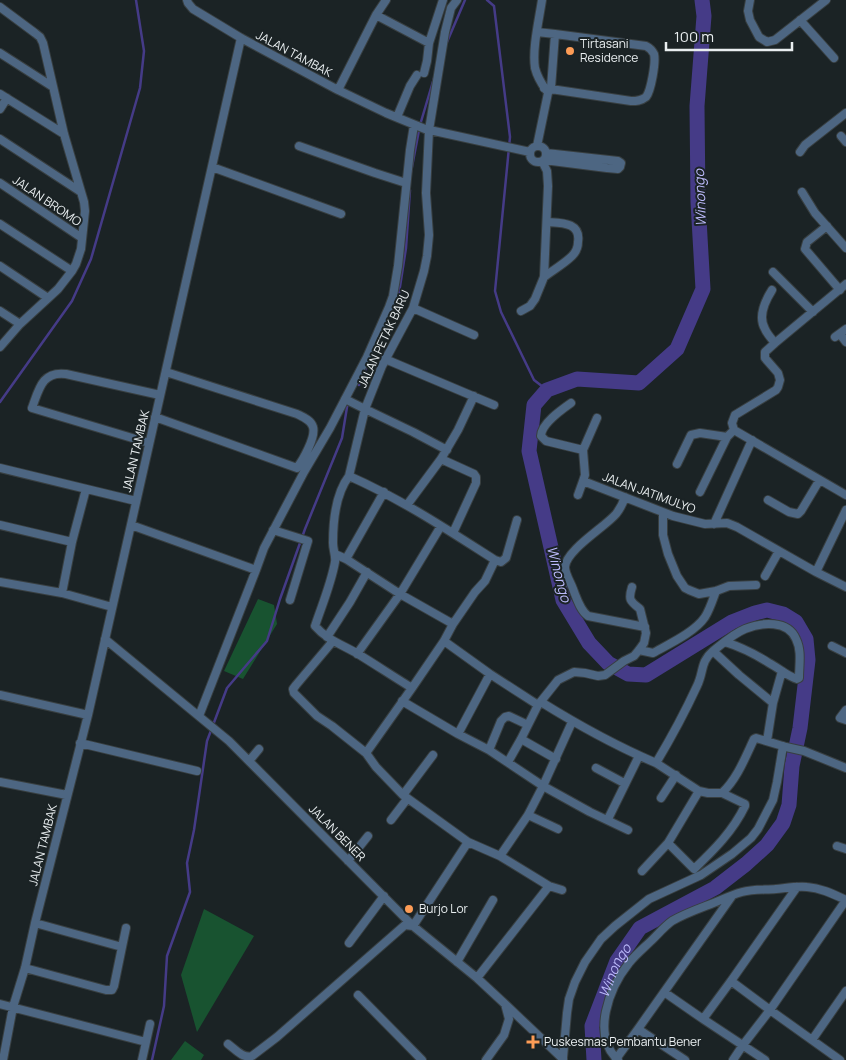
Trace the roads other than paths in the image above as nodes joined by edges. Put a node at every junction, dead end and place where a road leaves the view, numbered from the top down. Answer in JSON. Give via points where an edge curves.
{"nodes":[{"id":1,"x":187,"y":0,"type":"edge"},
{"id":2,"x":386,"y":0,"type":"edge"},
{"id":3,"x":443,"y":0,"type":"edge"},
{"id":4,"x":457,"y":0,"type":"edge"},
{"id":5,"x":542,"y":0,"type":"edge"},
{"id":6,"x":750,"y":0,"type":"edge"},
{"id":7,"x":826,"y":0,"type":"edge"},
{"id":8,"x":0,"y":7,"type":"edge"},
{"id":9,"x":376,"y":15,"type":"junction"},
{"id":10,"x":800,"y":20,"type":"junction"},
{"id":11,"x":537,"y":32,"type":"junction"},
{"id":12,"x":555,"y":34,"type":"junction"},
{"id":13,"x":241,"y":38,"type":"junction"},
{"id":14,"x":429,"y":43,"type":"junction"},
{"id":15,"x":0,"y":53,"type":"edge"},
{"id":16,"x":834,"y":58,"type":"dead end"},
{"id":17,"x":53,"y":87,"type":"junction"},
{"id":18,"x":338,"y":90,"type":"junction"},
{"id":19,"x":547,"y":90,"type":"junction"},
{"id":20,"x":0,"y":94,"type":"edge"},
{"id":21,"x":7,"y":98,"type":"junction"},
{"id":22,"x":0,"y":109,"type":"edge"},
{"id":23,"x":846,"y":113,"type":"edge"},
{"id":24,"x":397,"y":117,"type":"junction"},
{"id":25,"x":422,"y":127,"type":"junction"},
{"id":26,"x":64,"y":134,"type":"junction"},
{"id":27,"x":0,"y":138,"type":"edge"},
{"id":28,"x":299,"y":146,"type":"dead end"},
{"id":29,"x":537,"y":146,"type":"junction"},
{"id":30,"x":530,"y":152,"type":"junction"},
{"id":31,"x":800,"y":152,"type":"dead end"},
{"id":32,"x":544,"y":158,"type":"junction"},
{"id":33,"x":608,"y":160,"type":"junction"},
{"id":34,"x":212,"y":167,"type":"junction"},
{"id":35,"x":607,"y":168,"type":"junction"},
{"id":36,"x":0,"y":183,"type":"edge"},
{"id":37,"x":406,"y":183,"type":"junction"},
{"id":38,"x":81,"y":192,"type":"junction"},
{"id":39,"x":802,"y":192,"type":"dead end"},
{"id":40,"x":341,"y":214,"type":"dead end"},
{"id":41,"x":547,"y":222,"type":"junction"},
{"id":42,"x":0,"y":224,"type":"edge"},
{"id":43,"x":827,"y":226,"type":"junction"},
{"id":44,"x":82,"y":238,"type":"junction"},
{"id":45,"x":846,"y":248,"type":"edge"},
{"id":46,"x":0,"y":266,"type":"edge"},
{"id":47,"x":72,"y":271,"type":"junction"},
{"id":48,"x":773,"y":272,"type":"dead end"},
{"id":49,"x":544,"y":277,"type":"junction"},
{"id":50,"x":843,"y":287,"type":"edge"},
{"id":51,"x":772,"y":290,"type":"dead end"},
{"id":52,"x":48,"y":298,"type":"junction"},
{"id":53,"x":412,"y":308,"type":"junction"},
{"id":54,"x":0,"y":311,"type":"edge"},
{"id":55,"x":521,"y":311,"type":"dead end"},
{"id":56,"x":813,"y":312,"type":"junction"},
{"id":57,"x":20,"y":324,"type":"junction"},
{"id":58,"x":840,"y":333,"type":"edge"},
{"id":59,"x":474,"y":334,"type":"dead end"},
{"id":60,"x":846,"y":342,"type":"edge"},
{"id":61,"x":775,"y":343,"type":"junction"},
{"id":62,"x":0,"y":347,"type":"edge"},
{"id":63,"x":385,"y":359,"type":"junction"},
{"id":64,"x":166,"y":372,"type":"junction"},
{"id":65,"x":160,"y":396,"type":"junction"},
{"id":66,"x":474,"y":396,"type":"junction"},
{"id":67,"x":345,"y":399,"type":"junction"},
{"id":68,"x":571,"y":403,"type":"dead end"},
{"id":69,"x":494,"y":405,"type":"dead end"},
{"id":70,"x":365,"y":410,"type":"junction"},
{"id":71,"x":155,"y":417,"type":"junction"},
{"id":72,"x":596,"y":418,"type":"dead end"},
{"id":73,"x":734,"y":430,"type":"junction"},
{"id":74,"x":728,"y":437,"type":"junction"},
{"id":75,"x":752,"y":440,"type":"junction"},
{"id":76,"x":150,"y":443,"type":"junction"},
{"id":77,"x":446,"y":450,"type":"junction"},
{"id":78,"x":583,"y":450,"type":"junction"},
{"id":79,"x":441,"y":459,"type":"junction"},
{"id":80,"x":677,"y":464,"type":"dead end"},
{"id":81,"x":0,"y":468,"type":"edge"},
{"id":82,"x":349,"y":476,"type":"junction"},
{"id":83,"x":819,"y":480,"type":"junction"},
{"id":84,"x":583,"y":481,"type":"junction"},
{"id":85,"x":86,"y":489,"type":"junction"},
{"id":86,"x":384,"y":492,"type":"junction"},
{"id":87,"x":700,"y":492,"type":"dead end"},
{"id":88,"x":578,"y":495,"type":"dead end"},
{"id":89,"x":846,"y":495,"type":"edge"},
{"id":90,"x":625,"y":496,"type":"junction"},
{"id":91,"x":136,"y":500,"type":"junction"},
{"id":92,"x":768,"y":500,"type":"dead end"},
{"id":93,"x":408,"y":505,"type":"junction"},
{"id":94,"x":846,"y":510,"type":"edge"},
{"id":95,"x":663,"y":513,"type":"junction"},
{"id":96,"x":517,"y":520,"type":"dead end"},
{"id":97,"x":714,"y":524,"type":"junction"},
{"id":98,"x":0,"y":525,"type":"edge"},
{"id":99,"x":131,"y":526,"type":"junction"},
{"id":100,"x":441,"y":526,"type":"junction"},
{"id":101,"x":273,"y":530,"type":"junction"},
{"id":102,"x":453,"y":533,"type":"junction"},
{"id":103,"x":72,"y":542,"type":"junction"},
{"id":104,"x":779,"y":551,"type":"junction"},
{"id":105,"x":335,"y":554,"type":"junction"},
{"id":106,"x":346,"y":558,"type":"junction"},
{"id":107,"x":495,"y":560,"type":"junction"},
{"id":108,"x":256,"y":570,"type":"junction"},
{"id":109,"x":367,"y":572,"type":"junction"},
{"id":110,"x":816,"y":572,"type":"junction"},
{"id":111,"x":765,"y":576,"type":"dead end"},
{"id":112,"x":0,"y":582,"type":"edge"},
{"id":113,"x":756,"y":585,"type":"dead end"},
{"id":114,"x":632,"y":587,"type":"dead end"},
{"id":115,"x":846,"y":587,"type":"edge"},
{"id":116,"x":716,"y":591,"type":"junction"},
{"id":117,"x":62,"y":593,"type":"junction"},
{"id":118,"x":400,"y":594,"type":"junction"},
{"id":119,"x":290,"y":600,"type":"dead end"},
{"id":120,"x":112,"y":607,"type":"junction"},
{"id":121,"x":453,"y":624,"type":"junction"},
{"id":122,"x":645,"y":627,"type":"junction"},
{"id":123,"x":105,"y":639,"type":"junction"},
{"id":124,"x":330,"y":639,"type":"junction"},
{"id":125,"x":444,"y":641,"type":"junction"},
{"id":126,"x":726,"y":642,"type":"junction"},
{"id":127,"x":832,"y":646,"type":"dead end"},
{"id":128,"x":639,"y":650,"type":"junction"},
{"id":129,"x":713,"y":651,"type":"junction"},
{"id":130,"x":846,"y":653,"type":"edge"},
{"id":131,"x":357,"y":654,"type":"junction"},
{"id":132,"x":782,"y":671,"type":"junction"},
{"id":133,"x":490,"y":674,"type":"junction"},
{"id":134,"x":412,"y":688,"type":"junction"},
{"id":135,"x":0,"y":695,"type":"edge"},
{"id":136,"x":402,"y":701,"type":"junction"},
{"id":137,"x":540,"y":703,"type":"junction"},
{"id":138,"x":773,"y":704,"type":"junction"},
{"id":139,"x":846,"y":710,"type":"edge"},
{"id":140,"x":88,"y":715,"type":"junction"},
{"id":141,"x":199,"y":716,"type":"junction"},
{"id":142,"x":846,"y":720,"type":"edge"},
{"id":143,"x":572,"y":722,"type":"junction"},
{"id":144,"x":528,"y":725,"type":"junction"},
{"id":145,"x":458,"y":734,"type":"junction"},
{"id":146,"x":521,"y":739,"type":"junction"},
{"id":147,"x":767,"y":741,"type":"junction"},
{"id":148,"x":80,"y":743,"type":"junction"},
{"id":149,"x":784,"y":746,"type":"junction"},
{"id":150,"x":259,"y":749,"type":"dead end"},
{"id":151,"x":489,"y":750,"type":"junction"},
{"id":152,"x":366,"y":753,"type":"junction"},
{"id":153,"x":433,"y":755,"type":"dead end"},
{"id":154,"x":639,"y":756,"type":"junction"},
{"id":155,"x":556,"y":759,"type":"junction"},
{"id":156,"x":249,"y":761,"type":"junction"},
{"id":157,"x":508,"y":762,"type":"junction"},
{"id":158,"x":656,"y":763,"type":"junction"},
{"id":159,"x":596,"y":768,"type":"dead end"},
{"id":160,"x":846,"y":768,"type":"edge"},
{"id":161,"x":197,"y":771,"type":"dead end"},
{"id":162,"x":676,"y":775,"type":"junction"},
{"id":163,"x":0,"y":782,"type":"edge"},
{"id":164,"x":624,"y":784,"type":"junction"},
{"id":165,"x":543,"y":786,"type":"junction"},
{"id":166,"x":699,"y":791,"type":"junction"},
{"id":167,"x":722,"y":794,"type":"junction"},
{"id":168,"x":67,"y":795,"type":"junction"},
{"id":169,"x":405,"y":797,"type":"junction"},
{"id":170,"x":660,"y":798,"type":"dead end"},
{"id":171,"x":528,"y":815,"type":"junction"},
{"id":172,"x":391,"y":820,"type":"dead end"},
{"id":173,"x":608,"y":820,"type":"junction"},
{"id":174,"x":558,"y":829,"type":"dead end"},
{"id":175,"x":628,"y":830,"type":"dead end"},
{"id":176,"x":368,"y":836,"type":"dead end"},
{"id":177,"x":468,"y":842,"type":"junction"},
{"id":178,"x":668,"y":843,"type":"junction"},
{"id":179,"x":837,"y":846,"type":"dead end"},
{"id":180,"x":846,"y":849,"type":"edge"},
{"id":181,"x":500,"y":856,"type":"junction"},
{"id":182,"x":348,"y":861,"type":"junction"},
{"id":183,"x":694,"y":869,"type":"junction"},
{"id":184,"x":642,"y":871,"type":"dead end"},
{"id":185,"x":701,"y":875,"type":"junction"},
{"id":186,"x":549,"y":886,"type":"junction"},
{"id":187,"x":797,"y":886,"type":"junction"},
{"id":188,"x":562,"y":890,"type":"dead end"},
{"id":189,"x":384,"y":896,"type":"junction"},
{"id":190,"x":732,"y":896,"type":"junction"},
{"id":191,"x":493,"y":900,"type":"dead end"},
{"id":192,"x":35,"y":923,"type":"junction"},
{"id":193,"x":413,"y":926,"type":"junction"},
{"id":194,"x":126,"y":928,"type":"dead end"},
{"id":195,"x":349,"y":943,"type":"dead end"},
{"id":196,"x":122,"y":947,"type":"junction"},
{"id":197,"x":457,"y":962,"type":"junction"},
{"id":198,"x":25,"y":968,"type":"junction"},
{"id":199,"x":477,"y":978,"type":"junction"},
{"id":200,"x":731,"y":981,"type":"junction"},
{"id":201,"x":846,"y":991,"type":"edge"},
{"id":202,"x":664,"y":992,"type":"junction"},
{"id":203,"x":358,"y":995,"type":"dead end"},
{"id":204,"x":0,"y":1004,"type":"edge"},
{"id":205,"x":504,"y":1004,"type":"junction"},
{"id":206,"x":13,"y":1007,"type":"junction"},
{"id":207,"x":770,"y":1010,"type":"junction"},
{"id":208,"x":703,"y":1019,"type":"junction"},
{"id":209,"x":150,"y":1024,"type":"dead end"},
{"id":210,"x":638,"y":1029,"type":"junction"},
{"id":211,"x":812,"y":1040,"type":"junction"},
{"id":212,"x":146,"y":1042,"type":"junction"},
{"id":213,"x":228,"y":1044,"type":"dead end"},
{"id":214,"x":743,"y":1045,"type":"junction"},
{"id":215,"x":563,"y":1059,"type":"edge"},
{"id":216,"x":617,"y":1059,"type":"edge"},
{"id":217,"x":3,"y":1060,"type":"edge"},
{"id":218,"x":142,"y":1060,"type":"edge"},
{"id":219,"x":422,"y":1060,"type":"edge"},
{"id":220,"x":486,"y":1060,"type":"edge"},
{"id":221,"x":685,"y":1060,"type":"edge"},
{"id":222,"x":734,"y":1060,"type":"edge"},
{"id":223,"x":765,"y":1060,"type":"edge"},
{"id":224,"x":840,"y":1060,"type":"edge"}],
"edges":[{"from":1,"to":13,"type":"street","via":[[193,9]]},
{"from":2,"to":9,"type":"street"},
{"from":3,"to":14,"type":"street"},
{"from":4,"to":25,"type":"street","via":[[451,8]]},
{"from":5,"to":11,"type":"street"},
{"from":6,"to":10,"type":"street","via":[[748,16],[759,37],[767,42],[775,40]]},
{"from":7,"to":10,"type":"street"},
{"from":8,"to":17,"type":"street","via":[[40,37]]},
{"from":9,"to":14,"type":"street"},
{"from":9,"to":18,"type":"street"},
{"from":10,"to":16,"type":"street"},
{"from":11,"to":12,"type":"street"},
{"from":11,"to":19,"type":"street","via":[[535,68]]},
{"from":12,"to":19,"type":"street"},
{"from":12,"to":19,"type":"street","via":[[646,46],[654,57],[651,84],[642,100]]},
{"from":13,"to":18,"type":"street","name":"JALAN TAMBAK"},
{"from":13,"to":34,"type":"street","name":"JALAN TAMBAK"},
{"from":14,"to":24,"type":"street","via":[[427,61],[410,86]]},
{"from":15,"to":17,"type":"street"},
{"from":17,"to":26,"type":"street"},
{"from":18,"to":24,"type":"street","name":"JALAN TAMBAK"},
{"from":19,"to":29,"type":"street"},
{"from":20,"to":21,"type":"street"},
{"from":21,"to":22,"type":"street"},
{"from":21,"to":26,"type":"street"},
{"from":23,"to":31,"type":"street","via":[[804,145]]},
{"from":24,"to":25,"type":"street","name":"JALAN TAMBAK"},
{"from":25,"to":30,"type":"street","name":"JALAN TAMBAK"},
{"from":25,"to":37,"type":"street"},
{"from":25,"to":53,"type":"street","name":"JALAN PETAK BARU","via":[[429,234],[424,271]]},
{"from":26,"to":38,"type":"street"},
{"from":27,"to":38,"type":"street"},
{"from":28,"to":37,"type":"street"},
{"from":29,"to":30,"type":"street"},
{"from":29,"to":32,"type":"street","via":[[543,148]]},
{"from":30,"to":32,"type":"street","via":[[536,162]]},
{"from":32,"to":33,"type":"street"},
{"from":32,"to":35,"type":"street"},
{"from":32,"to":41,"type":"street"},
{"from":33,"to":35,"type":"street"},
{"from":33,"to":35,"type":"street","via":[[621,164],[618,169]]},
{"from":34,"to":40,"type":"street"},
{"from":34,"to":64,"type":"street","name":"JALAN TAMBAK"},
{"from":36,"to":44,"type":"street","name":"JALAN BROMO"},
{"from":37,"to":67,"type":"street","via":[[399,258],[390,307]]},
{"from":38,"to":44,"type":"street","via":[[85,210]]},
{"from":39,"to":43,"type":"street"},
{"from":41,"to":49,"type":"street"},
{"from":41,"to":49,"type":"street","via":[[570,225],[578,232],[579,238],[573,255]]},
{"from":42,"to":47,"type":"street"},
{"from":43,"to":45,"type":"street"},
{"from":43,"to":50,"type":"street","via":[[807,242],[805,249]]},
{"from":44,"to":47,"type":"street"},
{"from":46,"to":52,"type":"street"},
{"from":47,"to":52,"type":"street"},
{"from":48,"to":56,"type":"street"},
{"from":49,"to":55,"type":"street","via":[[535,299]]},
{"from":50,"to":56,"type":"street"},
{"from":51,"to":61,"type":"street","via":[[761,319]]},
{"from":52,"to":57,"type":"street"},
{"from":53,"to":59,"type":"street"},
{"from":53,"to":63,"type":"street","name":"JALAN PETAK BARU"},
{"from":54,"to":57,"type":"street"},
{"from":56,"to":61,"type":"street"},
{"from":57,"to":62,"type":"street"},
{"from":58,"to":60,"type":"street"},
{"from":61,"to":73,"type":"street","via":[[765,352],[765,358],[778,373],[778,387],[735,415]]},
{"from":63,"to":66,"type":"street"},
{"from":63,"to":70,"type":"street","name":"JALAN PETAK BARU"},
{"from":64,"to":65,"type":"street","name":"JALAN TAMBAK"},
{"from":64,"to":71,"type":"street","via":[[297,414],[313,426],[311,442],[297,468]]},
{"from":65,"to":71,"type":"street","name":"JALAN TAMBAK"},
{"from":65,"to":76,"type":"street","via":[[55,374],[41,384],[32,408]]},
{"from":66,"to":69,"type":"street"},
{"from":66,"to":77,"type":"street"},
{"from":67,"to":70,"type":"street"},
{"from":67,"to":101,"type":"street"},
{"from":68,"to":78,"type":"street","via":[[542,428],[541,436],[546,441]]},
{"from":70,"to":77,"type":"street"},
{"from":70,"to":82,"type":"street","name":"JALAN PETAK BARU"},
{"from":71,"to":76,"type":"street","name":"JALAN TAMBAK"},
{"from":72,"to":78,"type":"street","name":"JALAN JATIMULYO"},
{"from":73,"to":74,"type":"street"},
{"from":73,"to":75,"type":"street"},
{"from":74,"to":80,"type":"street","via":[[691,435]]},
{"from":74,"to":87,"type":"street"},
{"from":75,"to":83,"type":"street"},
{"from":75,"to":97,"type":"street"},
{"from":76,"to":91,"type":"street","name":"JALAN TAMBAK"},
{"from":77,"to":79,"type":"street"},
{"from":78,"to":84,"type":"street","name":"JALAN JATIMULYO","via":[[586,475]]},
{"from":79,"to":93,"type":"street"},
{"from":79,"to":102,"type":"street","via":[[476,477]]},
{"from":81,"to":85,"type":"street"},
{"from":82,"to":86,"type":"street"},
{"from":82,"to":105,"type":"street","name":"JALAN PETAK BARU","via":[[338,498],[333,544]]},
{"from":83,"to":89,"type":"street"},
{"from":83,"to":92,"type":"street","via":[[798,514]]},
{"from":84,"to":88,"type":"street"},
{"from":84,"to":90,"type":"street","name":"JALAN JATIMULYO"},
{"from":85,"to":91,"type":"street"},
{"from":85,"to":103,"type":"street"},
{"from":86,"to":93,"type":"street"},
{"from":86,"to":106,"type":"street"},
{"from":90,"to":95,"type":"street","name":"JALAN JATIMULYO"},
{"from":90,"to":122,"type":"street","via":[[616,514],[584,540],[565,569],[577,601],[588,616]]},
{"from":91,"to":99,"type":"street","name":"JALAN TAMBAK"},
{"from":93,"to":100,"type":"street"},
{"from":94,"to":110,"type":"street"},
{"from":95,"to":97,"type":"street","name":"JALAN JATIMULYO"},
{"from":95,"to":116,"type":"street","via":[[668,554],[684,588],[699,594]]},
{"from":96,"to":107,"type":"street","via":[[506,558],[501,562]]},
{"from":97,"to":104,"type":"street","name":"JALAN JATIMULYO","via":[[737,527]]},
{"from":98,"to":103,"type":"street"},
{"from":99,"to":108,"type":"street"},
{"from":99,"to":120,"type":"street","name":"JALAN TAMBAK"},
{"from":100,"to":102,"type":"street"},
{"from":100,"to":118,"type":"street"},
{"from":101,"to":108,"type":"street"},
{"from":101,"to":119,"type":"street","via":[[308,541]]},
{"from":102,"to":107,"type":"street"},
{"from":103,"to":117,"type":"street"},
{"from":104,"to":110,"type":"street","name":"JALAN JATIMULYO"},
{"from":104,"to":111,"type":"street"},
{"from":105,"to":106,"type":"street"},
{"from":105,"to":124,"type":"street","name":"JALAN PETAK BARU","via":[[315,626]]},
{"from":106,"to":109,"type":"street"},
{"from":107,"to":121,"type":"street","via":[[485,581]]},
{"from":108,"to":141,"type":"street"},
{"from":109,"to":118,"type":"street"},
{"from":109,"to":124,"type":"street"},
{"from":110,"to":115,"type":"street","name":"JALAN JATIMULYO"},
{"from":112,"to":117,"type":"street"},
{"from":113,"to":116,"type":"street","via":[[729,586]]},
{"from":114,"to":122,"type":"street","via":[[630,600],[640,609]]},
{"from":116,"to":128,"type":"street","via":[[706,616],[685,636],[653,653]]},
{"from":117,"to":120,"type":"street"},
{"from":118,"to":121,"type":"street"},
{"from":118,"to":131,"type":"street"},
{"from":120,"to":123,"type":"street","name":"JALAN TAMBAK"},
{"from":121,"to":125,"type":"street"},
{"from":122,"to":128,"type":"street","via":[[644,643]]},
{"from":123,"to":140,"type":"street","name":"JALAN TAMBAK"},
{"from":123,"to":141,"type":"street","name":"JALAN BENER"},
{"from":124,"to":131,"type":"street"},
{"from":124,"to":152,"type":"street","via":[[293,689],[294,693],[317,716]]},
{"from":125,"to":133,"type":"street"},
{"from":125,"to":134,"type":"street"},
{"from":126,"to":129,"type":"street"},
{"from":126,"to":132,"type":"street","via":[[757,655]]},
{"from":126,"to":132,"type":"street","via":[[741,631],[756,626],[782,626],[797,640],[799,678]]},
{"from":127,"to":130,"type":"street"},
{"from":128,"to":137,"type":"street","via":[[605,675],[568,674],[558,680]]},
{"from":129,"to":138,"type":"street"},
{"from":129,"to":158,"type":"street","via":[[704,661],[698,684]]},
{"from":131,"to":134,"type":"street"},
{"from":132,"to":138,"type":"street"},
{"from":133,"to":137,"type":"street"},
{"from":133,"to":145,"type":"street"},
{"from":134,"to":136,"type":"street"},
{"from":135,"to":140,"type":"street"},
{"from":136,"to":145,"type":"street"},
{"from":136,"to":152,"type":"street"},
{"from":137,"to":143,"type":"street"},
{"from":137,"to":144,"type":"street"},
{"from":138,"to":147,"type":"street"},
{"from":139,"to":142,"type":"street","via":[[840,718]]},
{"from":140,"to":148,"type":"street","name":"JALAN TAMBAK"},
{"from":141,"to":156,"type":"street","name":"JALAN BENER"},
{"from":143,"to":154,"type":"street"},
{"from":143,"to":155,"type":"street"},
{"from":144,"to":146,"type":"street"},
{"from":144,"to":151,"type":"street","via":[[505,717]]},
{"from":145,"to":151,"type":"street"},
{"from":146,"to":155,"type":"street"},
{"from":146,"to":157,"type":"street"},
{"from":147,"to":149,"type":"street"},
{"from":147,"to":167,"type":"street","via":[[754,739]]},
{"from":148,"to":161,"type":"street"},
{"from":148,"to":168,"type":"street","name":"JALAN TAMBAK"},
{"from":149,"to":160,"type":"street"},
{"from":149,"to":185,"type":"street","via":[[773,800],[758,828],[732,854]]},
{"from":150,"to":156,"type":"street"},
{"from":151,"to":157,"type":"street"},
{"from":152,"to":169,"type":"street"},
{"from":153,"to":169,"type":"street"},
{"from":154,"to":158,"type":"street"},
{"from":154,"to":164,"type":"street"},
{"from":155,"to":165,"type":"street"},
{"from":156,"to":182,"type":"street","name":"JALAN BENER"},
{"from":157,"to":165,"type":"street"},
{"from":158,"to":162,"type":"street"},
{"from":159,"to":164,"type":"street"},
{"from":162,"to":166,"type":"street"},
{"from":162,"to":170,"type":"street"},
{"from":163,"to":168,"type":"street"},
{"from":164,"to":173,"type":"street"},
{"from":165,"to":171,"type":"street"},
{"from":165,"to":173,"type":"street"},
{"from":166,"to":167,"type":"street"},
{"from":166,"to":178,"type":"street"},
{"from":167,"to":183,"type":"street","via":[[745,806],[718,846]]},
{"from":168,"to":192,"type":"street","name":"JALAN TAMBAK"},
{"from":169,"to":172,"type":"street"},
{"from":169,"to":177,"type":"street"},
{"from":171,"to":174,"type":"street"},
{"from":171,"to":181,"type":"street"},
{"from":173,"to":175,"type":"street"},
{"from":176,"to":182,"type":"street"},
{"from":177,"to":181,"type":"street"},
{"from":177,"to":193,"type":"street"},
{"from":178,"to":183,"type":"street"},
{"from":178,"to":184,"type":"street"},
{"from":179,"to":180,"type":"street"},
{"from":181,"to":186,"type":"street"},
{"from":182,"to":189,"type":"street","name":"JALAN BENER"},
{"from":183,"to":185,"type":"street"},
{"from":185,"to":215,"type":"street","via":[[650,899],[601,939],[575,982],[569,999]]},
{"from":186,"to":188,"type":"street"},
{"from":186,"to":199,"type":"street"},
{"from":187,"to":190,"type":"street","via":[[743,891]]},
{"from":187,"to":200,"type":"street"},
{"from":187,"to":207,"type":"street","via":[[830,892],[846,900]]},
{"from":189,"to":193,"type":"street","name":"JALAN BENER"},
{"from":189,"to":195,"type":"street"},
{"from":190,"to":202,"type":"street"},
{"from":190,"to":216,"type":"street","via":[[671,922],[636,954],[618,978],[604,1017],[608,1044]]},
{"from":191,"to":197,"type":"street"},
{"from":192,"to":196,"type":"street"},
{"from":192,"to":198,"type":"street","name":"JALAN TAMBAK"},
{"from":193,"to":197,"type":"street","name":"JALAN BENER"},
{"from":193,"to":213,"type":"street","via":[[405,925],[249,1058]]},
{"from":194,"to":196,"type":"street"},
{"from":196,"to":198,"type":"street","via":[[112,990]]},
{"from":197,"to":199,"type":"street","name":"JALAN BENER"},
{"from":198,"to":206,"type":"street","name":"JALAN TAMBAK"},
{"from":199,"to":205,"type":"street","name":"JALAN BENER"},
{"from":200,"to":207,"type":"street"},
{"from":200,"to":208,"type":"street"},
{"from":201,"to":211,"type":"street"},
{"from":202,"to":208,"type":"street"},
{"from":202,"to":210,"type":"street"},
{"from":203,"to":219,"type":"street"},
{"from":204,"to":206,"type":"street"},
{"from":205,"to":215,"type":"street","name":"JALAN BENER"},
{"from":205,"to":220,"type":"street","via":[[509,1019],[504,1035]]},
{"from":206,"to":212,"type":"street"},
{"from":206,"to":217,"type":"street","name":"JALAN TAMBAK"},
{"from":207,"to":211,"type":"street"},
{"from":207,"to":214,"type":"street"},
{"from":208,"to":214,"type":"street"},
{"from":209,"to":212,"type":"street"},
{"from":210,"to":216,"type":"street"},
{"from":210,"to":221,"type":"street"},
{"from":211,"to":224,"type":"street"},
{"from":212,"to":218,"type":"street"},
{"from":214,"to":222,"type":"street"},
{"from":214,"to":223,"type":"street"}]}
